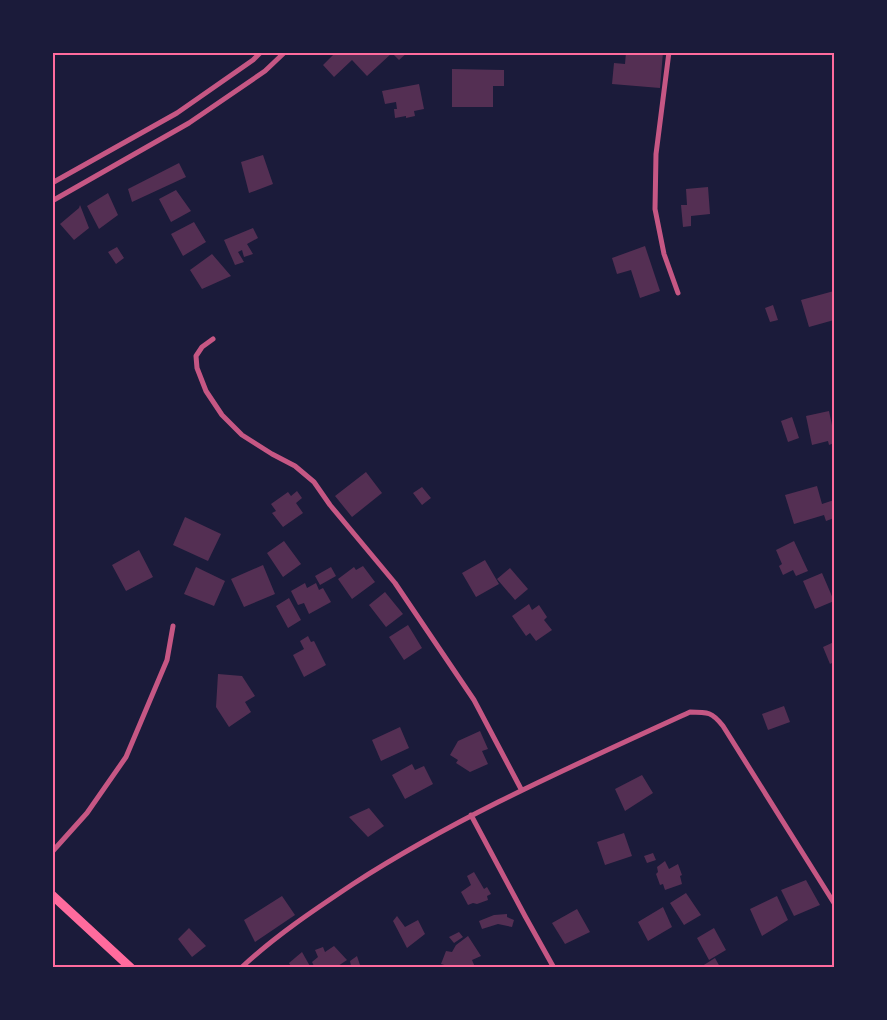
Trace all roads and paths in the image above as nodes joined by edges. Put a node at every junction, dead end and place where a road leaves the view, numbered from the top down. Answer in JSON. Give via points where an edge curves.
{"nodes":[{"id":1,"x":261,"y":52,"type":"edge"},
{"id":2,"x":285,"y":52,"type":"edge"},
{"id":3,"x":669,"y":52,"type":"edge"},
{"id":4,"x":52,"y":183,"type":"edge"},
{"id":5,"x":52,"y":201,"type":"edge"},
{"id":6,"x":678,"y":293,"type":"dead end"},
{"id":7,"x":213,"y":339,"type":"dead end"},
{"id":8,"x":172,"y":626,"type":"dead end"},
{"id":9,"x":521,"y":789,"type":"junction"},
{"id":10,"x":471,"y":815,"type":"junction"},
{"id":11,"x":52,"y":852,"type":"edge"},
{"id":12,"x":52,"y":895,"type":"edge"},
{"id":13,"x":834,"y":903,"type":"edge"},
{"id":14,"x":131,"y":968,"type":"edge"},
{"id":15,"x":241,"y":968,"type":"edge"},
{"id":16,"x":554,"y":968,"type":"edge"}],
"edges":[{"from":1,"to":4,"type":"street","via":[[177,113]]},
{"from":2,"to":5,"type":"street","via":[[265,71],[189,123]]},
{"from":3,"to":6,"type":"street","via":[[656,154],[655,208],[664,254]]},
{"from":7,"to":9,"type":"street","via":[[196,356],[197,368],[206,391],[222,415],[242,435],[295,466],[314,482],[395,583],[474,700]]},
{"from":8,"to":11,"type":"street","via":[[167,660],[126,757],[87,813]]},
{"from":9,"to":10,"type":"street"},
{"from":9,"to":13,"type":"street","via":[[690,712],[714,715]]},
{"from":10,"to":15,"type":"street","via":[[329,900],[278,936]]},
{"from":10,"to":16,"type":"street"},
{"from":12,"to":14,"type":"main road"}]}
